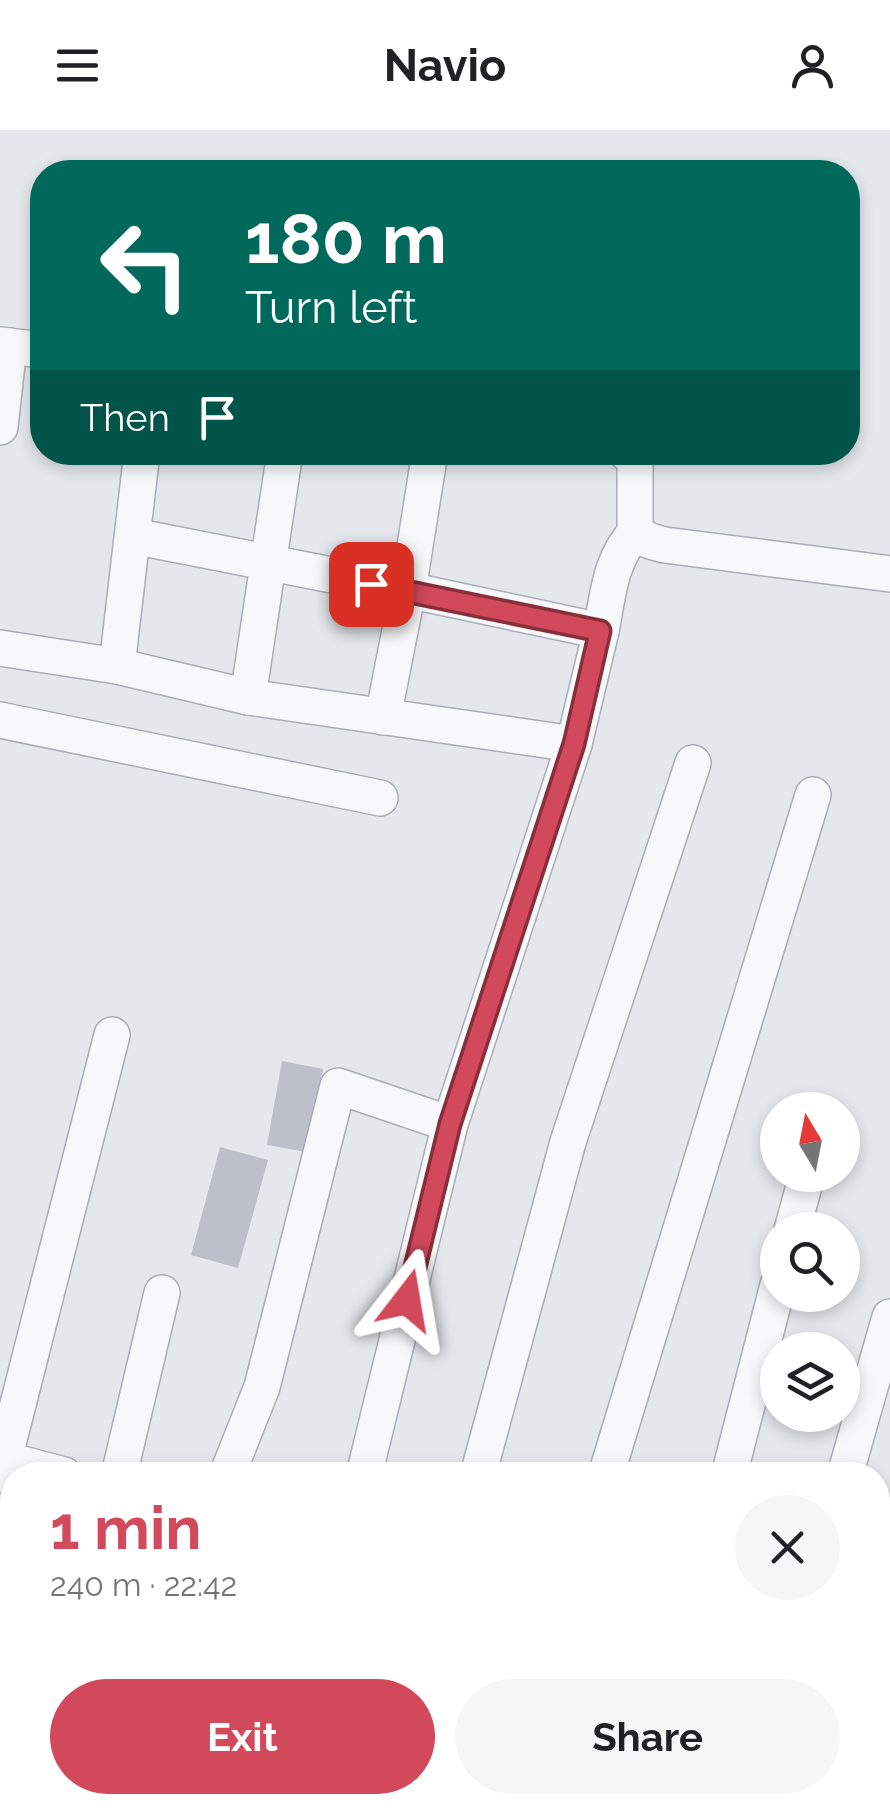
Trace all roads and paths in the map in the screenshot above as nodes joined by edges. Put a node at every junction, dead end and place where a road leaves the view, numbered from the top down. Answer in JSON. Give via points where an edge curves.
{"nodes":[{"id":1,"x":17,"y":347,"type":"edge"},
{"id":2,"x":0,"y":427,"type":"edge"},
{"id":3,"x":141,"y":465,"type":"edge"},
{"id":4,"x":283,"y":465,"type":"edge"},
{"id":5,"x":428,"y":465,"type":"edge"},
{"id":6,"x":635,"y":465,"type":"edge"},
{"id":7,"x":636,"y":530,"type":"junction"},
{"id":8,"x":133,"y":536,"type":"junction"},
{"id":9,"x":267,"y":562,"type":"junction"},
{"id":10,"x":890,"y":574,"type":"edge"},
{"id":11,"x":408,"y":590,"type":"junction"},
{"id":12,"x":600,"y":631,"type":"junction"},
{"id":13,"x":0,"y":648,"type":"edge"},
{"id":14,"x":117,"y":666,"type":"junction"},
{"id":15,"x":248,"y":696,"type":"junction"},
{"id":16,"x":383,"y":717,"type":"junction"},
{"id":17,"x":0,"y":720,"type":"edge"},
{"id":18,"x":574,"y":744,"type":"junction"},
{"id":19,"x":693,"y":763,"type":"dead end"},
{"id":20,"x":814,"y":795,"type":"dead end"},
{"id":21,"x":380,"y":798,"type":"dead end"},
{"id":22,"x":112,"y":1035,"type":"dead end"},
{"id":23,"x":450,"y":1124,"type":"junction"},
{"id":24,"x":162,"y":1293,"type":"dead end"},
{"id":25,"x":771,"y":1312,"type":"edge"},
{"id":26,"x":890,"y":1317,"type":"edge"},
{"id":27,"x":3,"y":1462,"type":"edge"},
{"id":28,"x":122,"y":1462,"type":"edge"},
{"id":29,"x":232,"y":1462,"type":"edge"},
{"id":30,"x":367,"y":1462,"type":"edge"},
{"id":31,"x":482,"y":1462,"type":"edge"},
{"id":32,"x":610,"y":1462,"type":"edge"},
{"id":33,"x":732,"y":1462,"type":"edge"},
{"id":34,"x":849,"y":1462,"type":"edge"}],
"edges":[{"from":1,"to":2,"type":"street"},
{"from":3,"to":8,"type":"street"},
{"from":4,"to":9,"type":"street"},
{"from":5,"to":11,"type":"street"},
{"from":6,"to":7,"type":"street"},
{"from":7,"to":10,"type":"street","via":[[666,545]]},
{"from":7,"to":12,"type":"street","via":[[614,564]]},
{"from":8,"to":9,"type":"street"},
{"from":8,"to":14,"type":"street"},
{"from":9,"to":11,"type":"street"},
{"from":9,"to":15,"type":"street"},
{"from":11,"to":12,"type":"street"},
{"from":11,"to":16,"type":"street"},
{"from":12,"to":18,"type":"street"},
{"from":13,"to":14,"type":"street"},
{"from":14,"to":15,"type":"street"},
{"from":15,"to":16,"type":"street"},
{"from":16,"to":18,"type":"street"},
{"from":17,"to":21,"type":"street"},
{"from":18,"to":23,"type":"street"},
{"from":19,"to":31,"type":"street","via":[[568,1142]]},
{"from":20,"to":32,"type":"street"},
{"from":22,"to":27,"type":"street"},
{"from":23,"to":29,"type":"street","via":[[338,1086],[262,1386]]},
{"from":23,"to":30,"type":"street"},
{"from":24,"to":28,"type":"street"},
{"from":25,"to":33,"type":"street"},
{"from":26,"to":34,"type":"street"}]}
